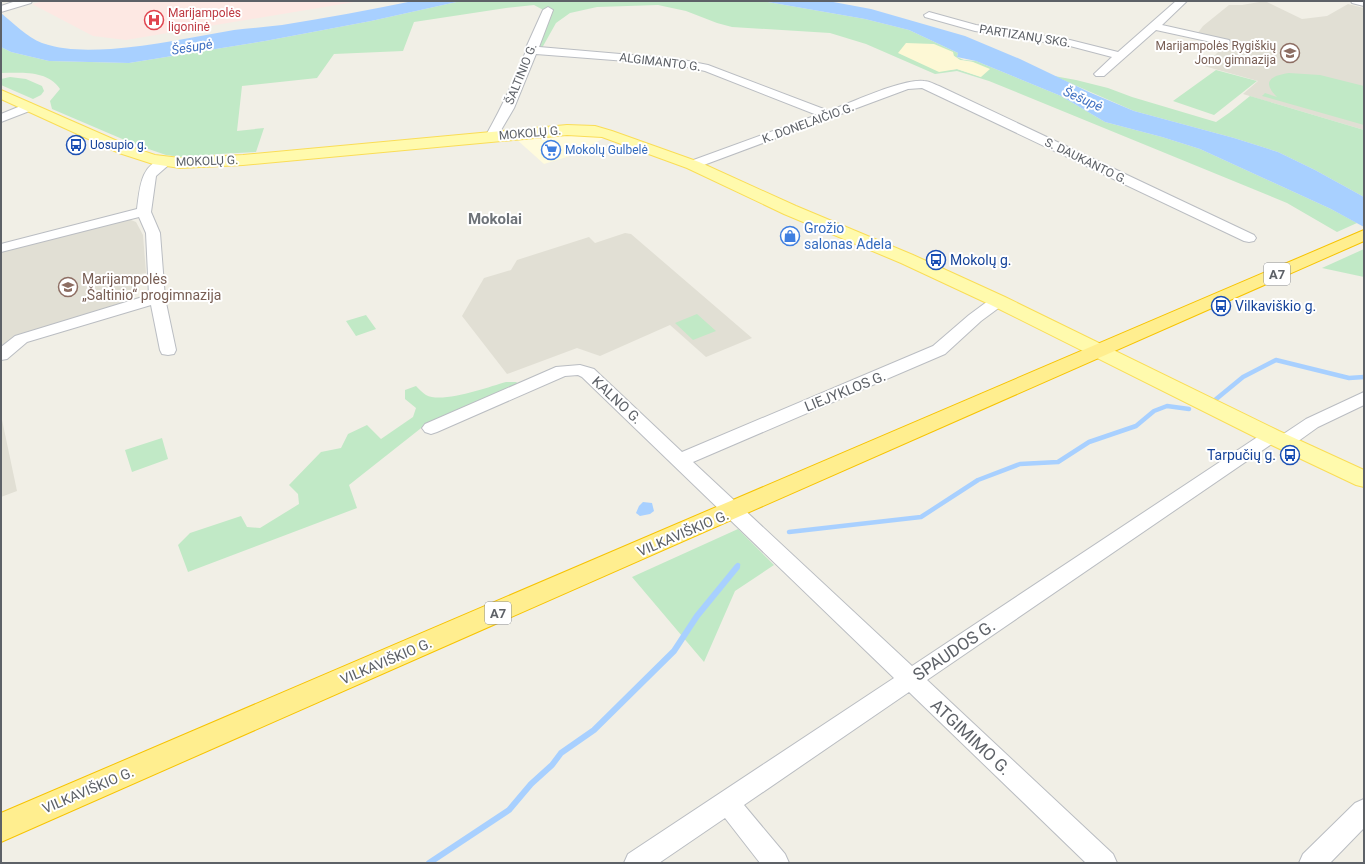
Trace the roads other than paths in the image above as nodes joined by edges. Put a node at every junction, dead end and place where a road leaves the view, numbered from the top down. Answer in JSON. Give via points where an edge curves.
{"nodes":[{"id":1,"x":1182,"y":1,"type":"edge"},
{"id":2,"x":1356,"y":1,"type":"edge"},
{"id":3,"x":22,"y":2,"type":"edge"},
{"id":4,"x":1364,"y":3,"type":"edge"},
{"id":5,"x":1,"y":9,"type":"edge"},
{"id":6,"x":548,"y":10,"type":"dead end"},
{"id":7,"x":929,"y":15,"type":"dead end"},
{"id":8,"x":1154,"y":26,"type":"junction"},
{"id":9,"x":1225,"y":42,"type":"dead end"},
{"id":10,"x":531,"y":50,"type":"junction"},
{"id":11,"x":1121,"y":56,"type":"junction"},
{"id":12,"x":1100,"y":74,"type":"dead end"},
{"id":13,"x":923,"y":84,"type":"joint"},
{"id":14,"x":1,"y":94,"type":"edge"},
{"id":15,"x":28,"y":107,"type":"junction"},
{"id":16,"x":829,"y":115,"type":"junction"},
{"id":17,"x":1,"y":118,"type":"edge"},
{"id":18,"x":491,"y":137,"type":"junction"},
{"id":19,"x":165,"y":162,"type":"junction"},
{"id":20,"x":693,"y":165,"type":"junction"},
{"id":21,"x":144,"y":212,"type":"junction"},
{"id":22,"x":1364,"y":236,"type":"edge"},
{"id":23,"x":1249,"y":238,"type":"dead end"},
{"id":24,"x":1,"y":248,"type":"edge"},
{"id":25,"x":157,"y":298,"type":"junction"},
{"id":26,"x":998,"y":302,"type":"junction"},
{"id":27,"x":168,"y":350,"type":"dead end"},
{"id":28,"x":1099,"y":352,"type":"junction"},
{"id":29,"x":1,"y":355,"type":"edge"},
{"id":30,"x":1364,"y":398,"type":"edge"},
{"id":31,"x":431,"y":428,"type":"dead end"},
{"id":32,"x":1278,"y":440,"type":"junction"},
{"id":33,"x":680,"y":460,"type":"junction"},
{"id":34,"x":1364,"y":480,"type":"edge"},
{"id":35,"x":734,"y":510,"type":"junction"},
{"id":36,"x":910,"y":679,"type":"junction"},
{"id":37,"x":727,"y":802,"type":"junction"},
{"id":38,"x":1364,"y":811,"type":"edge"},
{"id":39,"x":1,"y":828,"type":"edge"},
{"id":40,"x":637,"y":863,"type":"edge"},
{"id":41,"x":776,"y":863,"type":"edge"},
{"id":42,"x":1104,"y":863,"type":"edge"},
{"id":43,"x":1312,"y":863,"type":"edge"}],
"edges":[{"from":1,"to":8,"type":"street"},
{"from":2,"to":4,"type":"street"},
{"from":3,"to":5,"type":"street"},
{"from":6,"to":10,"type":"street","name":"ŠALTINIO G."},
{"from":7,"to":11,"type":"street","name":"PARTIZANŲ SKG.","via":[[975,28],[1070,43]]},
{"from":8,"to":9,"type":"street"},
{"from":8,"to":11,"type":"street"},
{"from":10,"to":16,"type":"street","name":"ALGIMANTO G.","via":[[678,62],[708,68]]},
{"from":10,"to":18,"type":"street","name":"ŠALTINIO G.","via":[[508,108]]},
{"from":11,"to":12,"type":"street"},
{"from":13,"to":16,"type":"street","name":"K. DONELAIČIO G.","via":[[906,86]]},
{"from":13,"to":23,"type":"street","name":"S. DAUKANTO G."},
{"from":14,"to":15,"type":"main road","name":"MOKOLŲ G."},
{"from":15,"to":17,"type":"street"},
{"from":15,"to":19,"type":"main road","name":"MOKOLŲ G.","via":[[125,150]]},
{"from":16,"to":20,"type":"street","name":"K. DONELAIČIO G."},
{"from":18,"to":19,"type":"main road","name":"MOKOLŲ G.","via":[[243,160]]},
{"from":18,"to":20,"type":"main road","name":"MOKOLŲ G.","via":[[567,130],[595,131]]},
{"from":19,"to":21,"type":"street","via":[[149,176]]},
{"from":20,"to":26,"type":"main road","name":"MOKOLŲ G."},
{"from":21,"to":24,"type":"street"},
{"from":21,"to":25,"type":"street","via":[[153,233]]},
{"from":22,"to":28,"type":"highway","name":"VILKAVIŠKIO G.","number":"A7"},
{"from":25,"to":27,"type":"street"},
{"from":25,"to":29,"type":"street","via":[[21,339]]},
{"from":26,"to":28,"type":"main road","name":"MOKOLŲ G."},
{"from":26,"to":33,"type":"street","name":"LIEJYKLOS G.","via":[[975,318],[939,350]]},
{"from":28,"to":32,"type":"main road"},
{"from":28,"to":35,"type":"highway","name":"VILKAVIŠKIO G.","number":"A7"},
{"from":30,"to":32,"type":"street","name":"SPAUDOS G.","via":[[1312,422],[1292,436]]},
{"from":31,"to":33,"type":"street","name":"KALNO G.","via":[[545,377],[562,371],[580,370],[588,374]]},
{"from":32,"to":34,"type":"main road"},
{"from":32,"to":36,"type":"street","name":"SPAUDOS G."},
{"from":33,"to":35,"type":"street","name":"KALNO G."},
{"from":35,"to":36,"type":"street","name":"ATGIMIMO G."},
{"from":35,"to":39,"type":"highway","name":"VILKAVIŠKIO G.","number":"A7"},
{"from":36,"to":37,"type":"street","name":"SPAUDOS G."},
{"from":36,"to":42,"type":"street","name":"ATGIMIMO G."},
{"from":37,"to":40,"type":"street","name":"SPAUDOS G."},
{"from":37,"to":41,"type":"street"},
{"from":38,"to":43,"type":"street"}]}
